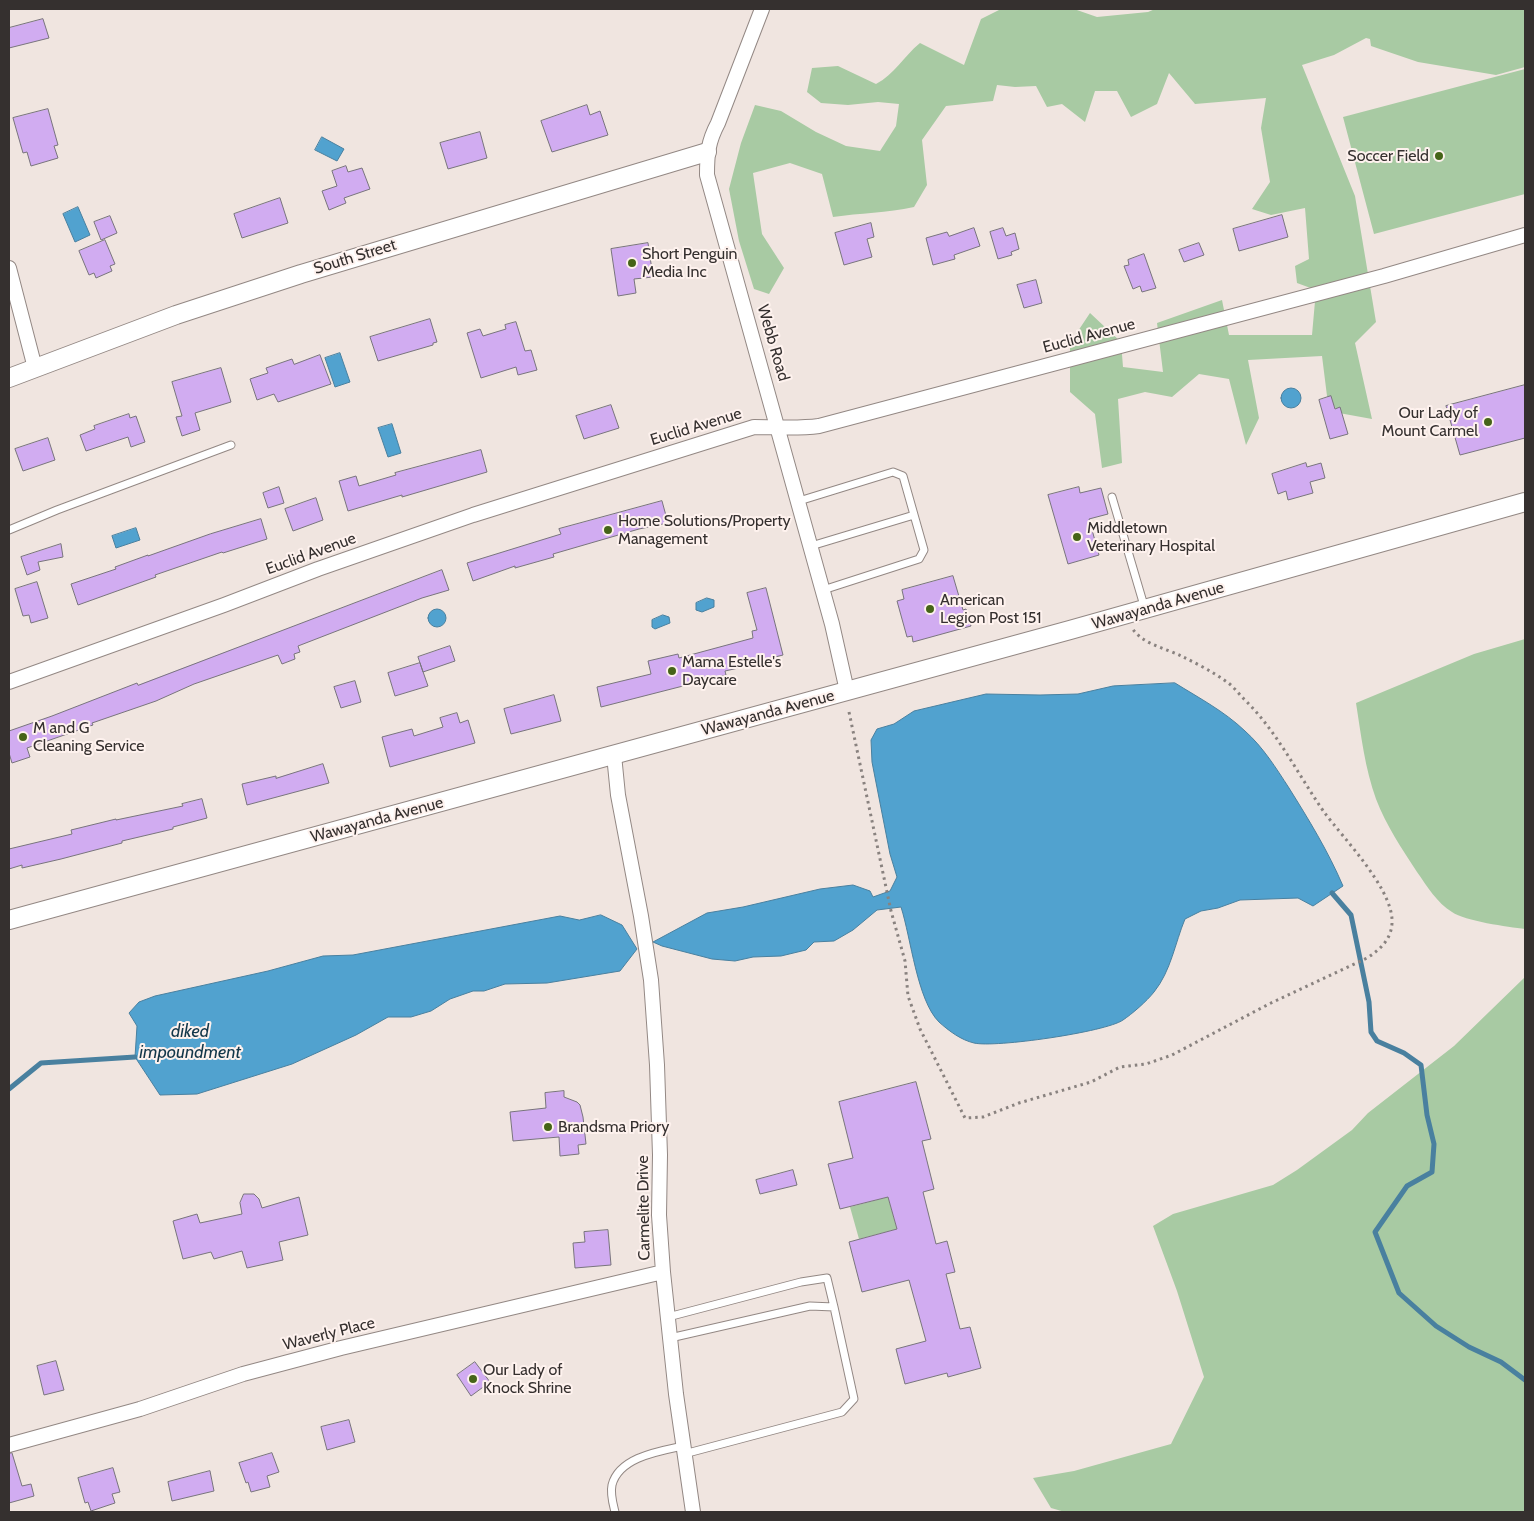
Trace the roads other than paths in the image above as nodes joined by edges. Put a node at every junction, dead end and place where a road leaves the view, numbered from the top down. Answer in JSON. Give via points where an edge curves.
{"nodes":[{"id":1,"x":762,"y":9,"type":"edge"},
{"id":2,"x":707,"y":152,"type":"junction"},
{"id":3,"x":1525,"y":235,"type":"edge"},
{"id":4,"x":9,"y":268,"type":"edge"},
{"id":5,"x":35,"y":368,"type":"junction"},
{"id":6,"x":9,"y":378,"type":"edge"},
{"id":7,"x":778,"y":426,"type":"junction"},
{"id":8,"x":231,"y":445,"type":"dead end"},
{"id":9,"x":1112,"y":497,"type":"dead end"},
{"id":10,"x":799,"y":501,"type":"junction"},
{"id":11,"x":1525,"y":502,"type":"edge"},
{"id":12,"x":914,"y":514,"type":"junction"},
{"id":13,"x":9,"y":530,"type":"edge"},
{"id":14,"x":811,"y":546,"type":"junction"},
{"id":15,"x":823,"y":590,"type":"junction"},
{"id":16,"x":1145,"y":610,"type":"junction"},
{"id":17,"x":9,"y":682,"type":"edge"},
{"id":18,"x":847,"y":691,"type":"junction"},
{"id":19,"x":614,"y":755,"type":"junction"},
{"id":20,"x":9,"y":920,"type":"edge"},
{"id":21,"x":663,"y":1272,"type":"junction"},
{"id":22,"x":834,"y":1307,"type":"junction"},
{"id":23,"x":668,"y":1318,"type":"junction"},
{"id":24,"x":670,"y":1338,"type":"junction"},
{"id":25,"x":9,"y":1445,"type":"edge"},
{"id":26,"x":684,"y":1450,"type":"junction"},
{"id":27,"x":615,"y":1512,"type":"edge"},
{"id":28,"x":693,"y":1512,"type":"edge"}],
"edges":[{"from":1,"to":2,"type":"street","name":"Webb Road"},
{"from":2,"to":5,"type":"street","name":"South Street","via":[[301,274],[176,315]]},
{"from":2,"to":7,"type":"street","name":"Webb Road","via":[[707,175]]},
{"from":3,"to":7,"type":"street","name":"Euclid Avenue","via":[[1384,276],[819,426],[798,429]]},
{"from":4,"to":5,"type":"street"},
{"from":5,"to":6,"type":"street","name":"South Street"},
{"from":7,"to":10,"type":"street","name":"Webb Road"},
{"from":7,"to":17,"type":"street","name":"Euclid Avenue","via":[[754,427],[472,515]]},
{"from":8,"to":13,"type":"lane"},
{"from":9,"to":16,"type":"lane"},
{"from":10,"to":12,"type":"lane","via":[[893,472],[903,476]]},
{"from":10,"to":14,"type":"street","name":"Webb Road"},
{"from":11,"to":16,"type":"street","name":"Wawayanda Avenue"},
{"from":12,"to":14,"type":"lane"},
{"from":12,"to":15,"type":"lane","via":[[924,550],[919,559]]},
{"from":14,"to":15,"type":"street","name":"Webb Road"},
{"from":15,"to":18,"type":"street","name":"Webb Road"},
{"from":16,"to":18,"type":"street","name":"Wawayanda Avenue"},
{"from":18,"to":19,"type":"street","name":"Wawayanda Avenue"},
{"from":19,"to":20,"type":"street","name":"Wawayanda Avenue"},
{"from":19,"to":21,"type":"street","name":"Carmelite Drive","via":[[618,795],[651,980],[657,1065]]},
{"from":21,"to":23,"type":"street","name":"Carmelite Drive"},
{"from":21,"to":25,"type":"street","name":"Waverly Place","via":[[243,1374],[140,1409]]},
{"from":22,"to":23,"type":"lane","via":[[827,1278]]},
{"from":22,"to":24,"type":"lane","via":[[810,1306]]},
{"from":22,"to":26,"type":"lane","via":[[854,1399],[842,1412]]},
{"from":23,"to":24,"type":"street","name":"Carmelite Drive"},
{"from":24,"to":26,"type":"street","name":"Carmelite Drive"},
{"from":26,"to":27,"type":"lane","via":[[640,1457],[627,1465],[612,1485]]},
{"from":26,"to":28,"type":"street","name":"Carmelite Drive"}]}
